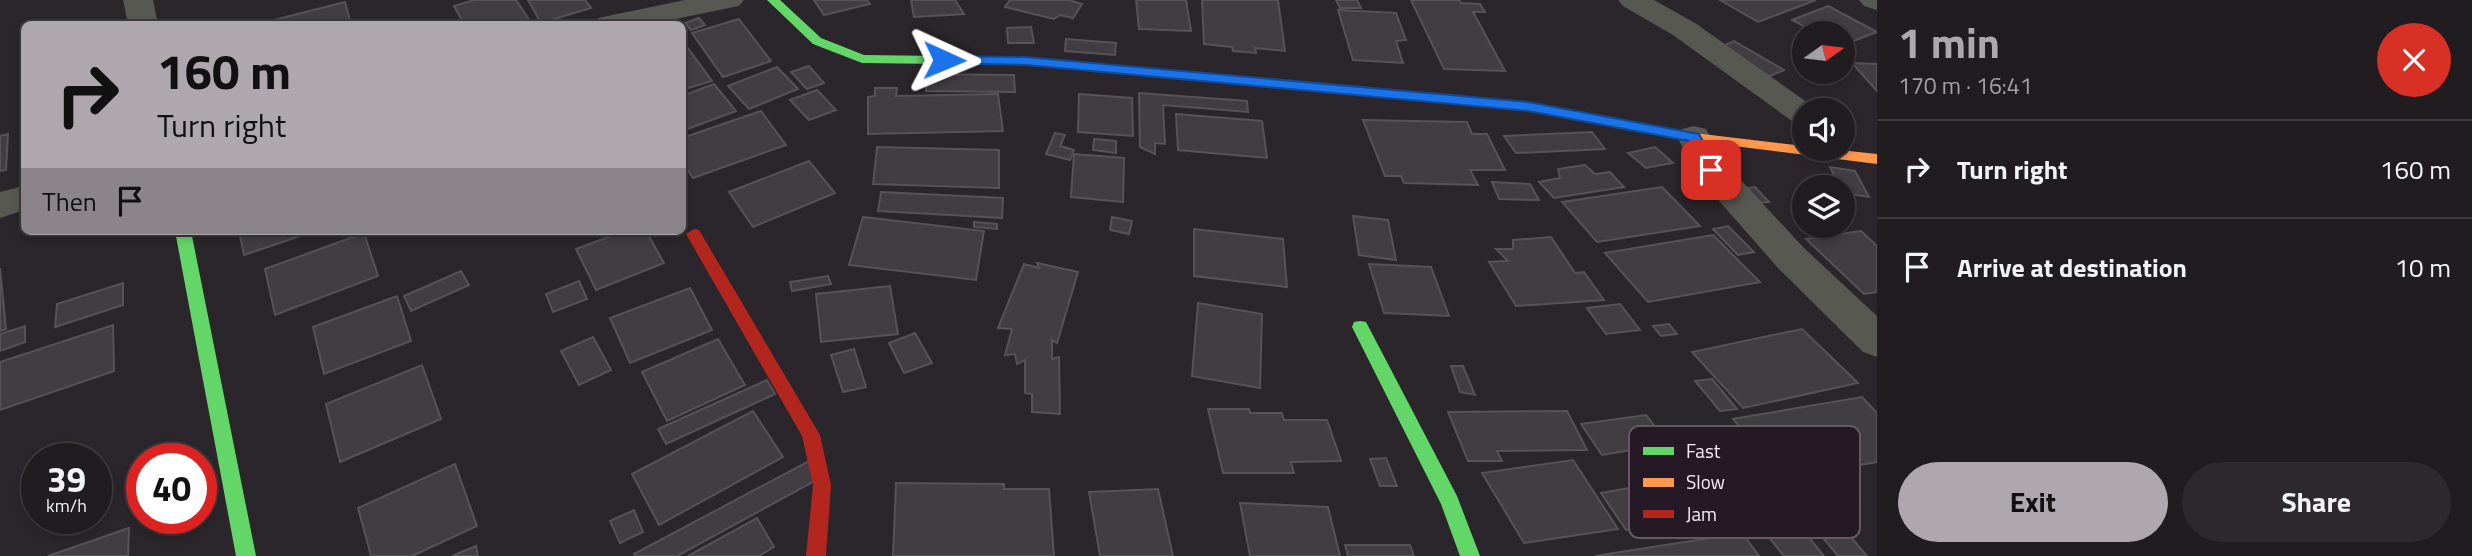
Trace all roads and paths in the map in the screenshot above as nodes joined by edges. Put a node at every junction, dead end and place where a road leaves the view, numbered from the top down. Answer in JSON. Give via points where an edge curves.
{"nodes":[{"id":1,"x":138,"y":0,"type":"edge"},
{"id":2,"x":729,"y":0,"type":"edge"},
{"id":3,"x":772,"y":0,"type":"edge"},
{"id":4,"x":1633,"y":0,"type":"edge"},
{"id":5,"x":142,"y":21,"type":"edge"},
{"id":6,"x":624,"y":21,"type":"edge"},
{"id":7,"x":1792,"y":106,"type":"edge"},
{"id":8,"x":1694,"y":138,"type":"junction"},
{"id":9,"x":1859,"y":153,"type":"edge"},
{"id":10,"x":21,"y":199,"type":"edge"},
{"id":11,"x":0,"y":205,"type":"edge"},
{"id":12,"x":694,"y":234,"type":"dead end"},
{"id":13,"x":184,"y":235,"type":"edge"},
{"id":14,"x":1360,"y":327,"type":"dead end"},
{"id":15,"x":1877,"y":341,"type":"edge"},
{"id":16,"x":246,"y":556,"type":"edge"},
{"id":17,"x":816,"y":556,"type":"edge"},
{"id":18,"x":1470,"y":556,"type":"edge"}],
"edges":[{"from":1,"to":5,"type":"street"},
{"from":2,"to":6,"type":"street"},
{"from":3,"to":8,"type":"street","via":[[817,41],[862,59],[1026,61],[1528,107]]},
{"from":4,"to":7,"type":"street","via":[[1684,29]]},
{"from":8,"to":9,"type":"street"},
{"from":8,"to":15,"type":"street","via":[[1711,170],[1791,258]]},
{"from":10,"to":11,"type":"street"},
{"from":12,"to":17,"type":"street","via":[[811,435],[822,485]]},
{"from":13,"to":16,"type":"street"},
{"from":14,"to":18,"type":"street","via":[[1450,502]]}]}
